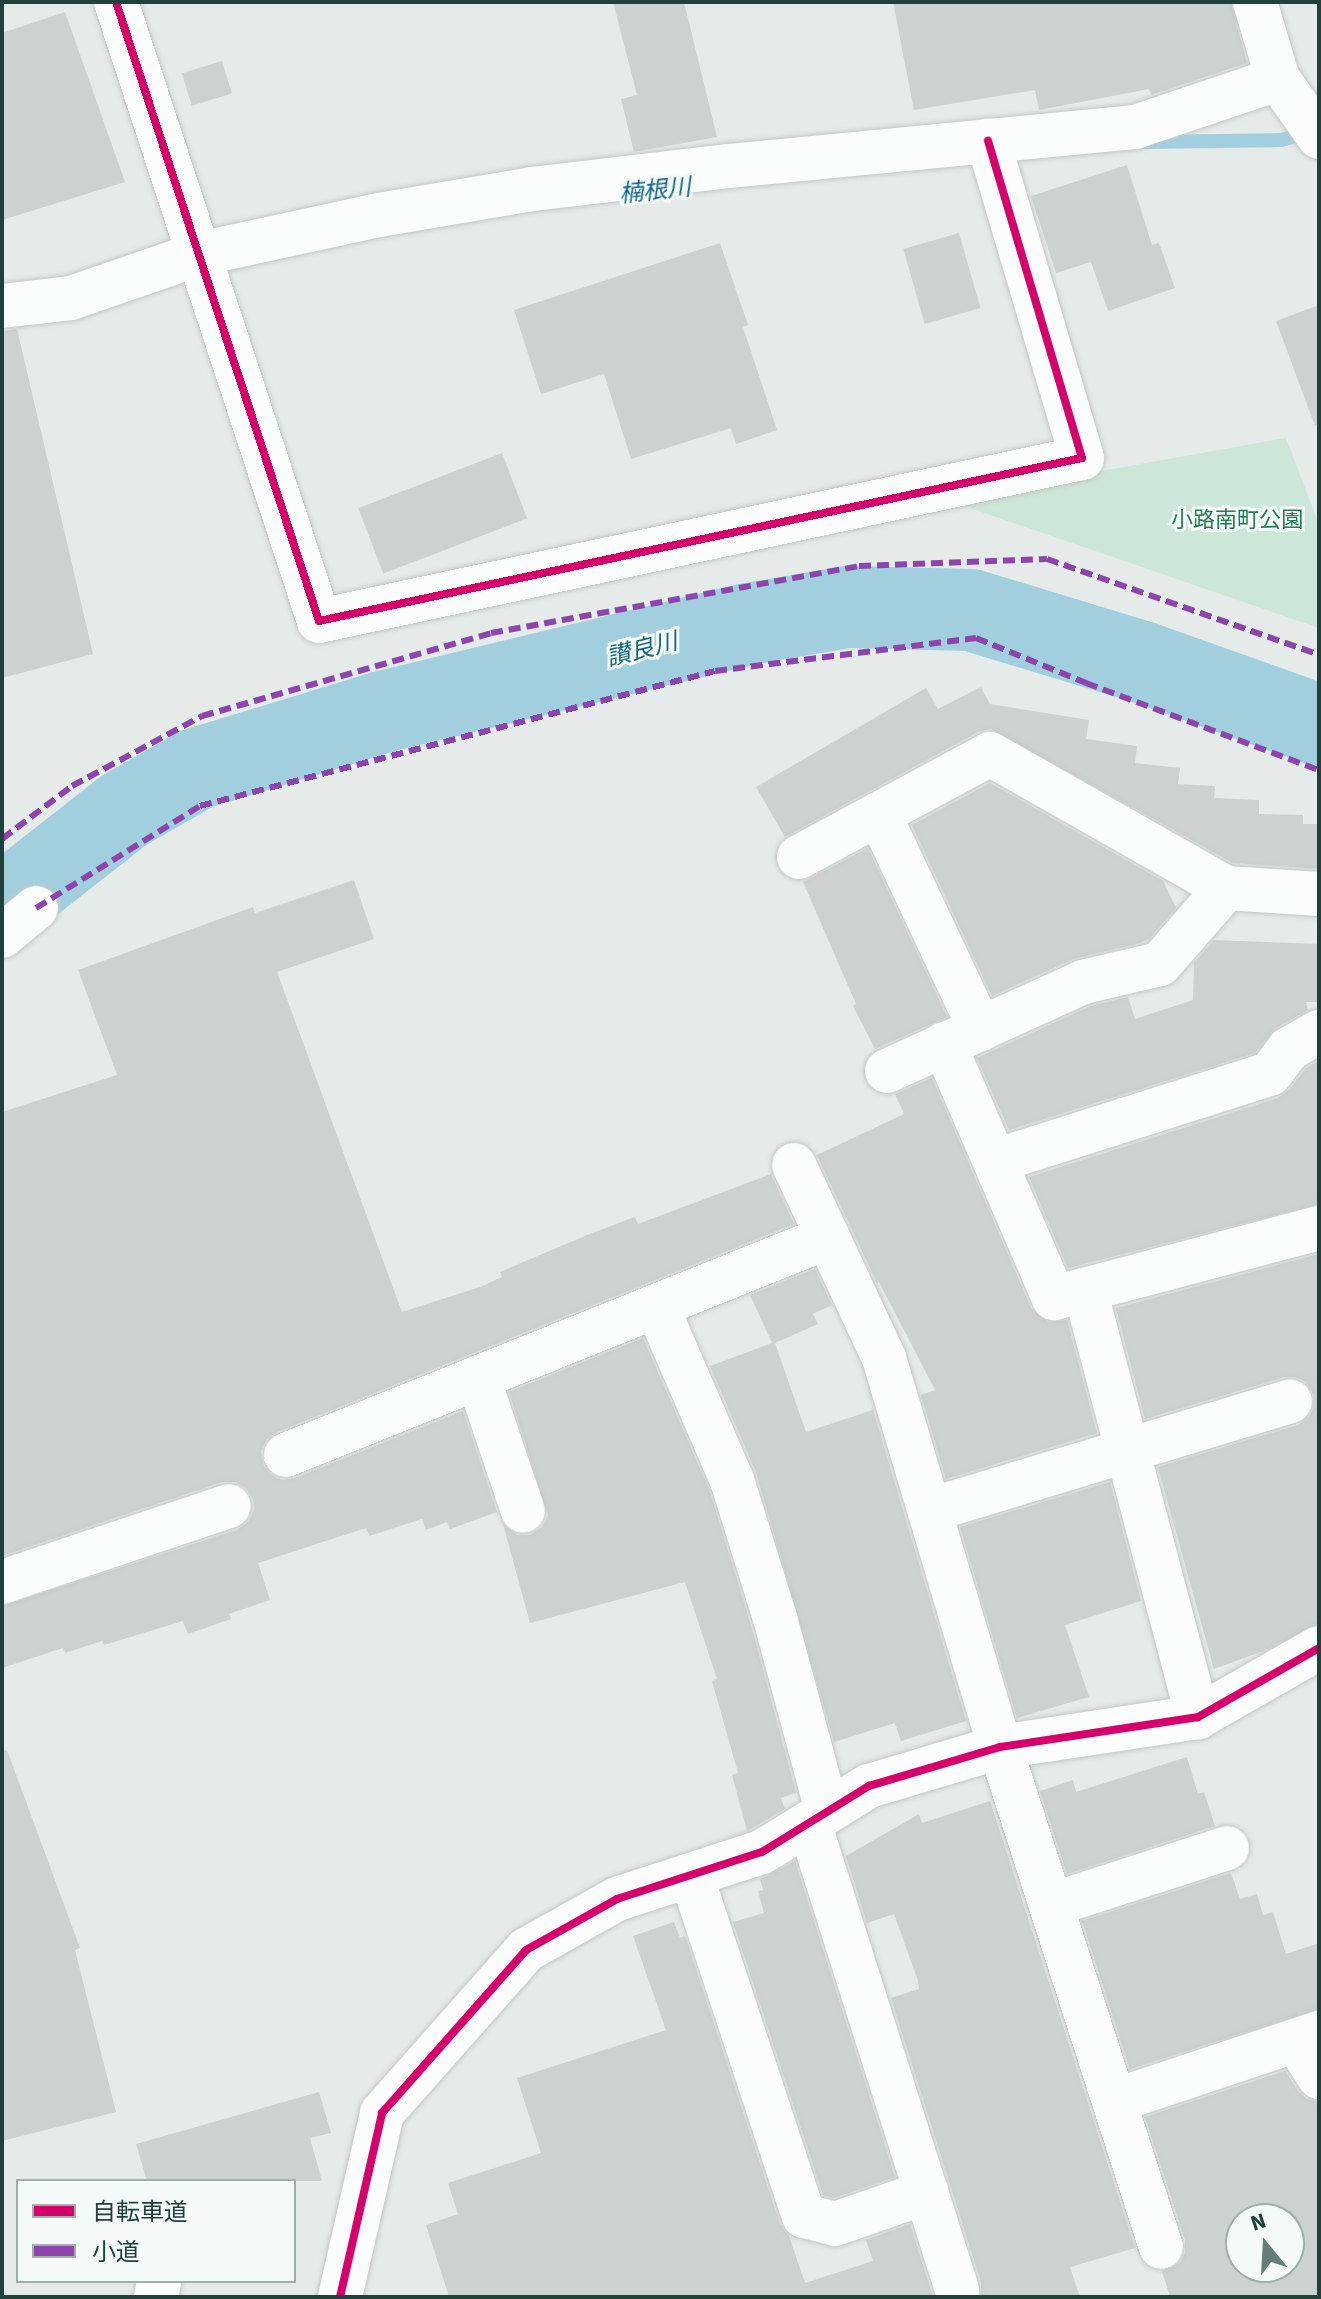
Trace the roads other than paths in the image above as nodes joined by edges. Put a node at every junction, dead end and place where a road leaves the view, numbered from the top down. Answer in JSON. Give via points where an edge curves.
{"nodes":[{"id":1,"x":116,"y":2,"type":"edge"},
{"id":2,"x":1255,"y":2,"type":"edge"},
{"id":3,"x":1278,"y":79,"type":"junction"},
{"id":4,"x":1319,"y":137,"type":"edge"},
{"id":5,"x":988,"y":141,"type":"junction"},
{"id":6,"x":199,"y":254,"type":"junction"},
{"id":7,"x":2,"y":306,"type":"edge"},
{"id":8,"x":879,"y":814,"type":"junction"},
{"id":9,"x":799,"y":857,"type":"dead end"},
{"id":10,"x":1226,"y":888,"type":"junction"},
{"id":11,"x":1319,"y":894,"type":"edge"},
{"id":12,"x":36,"y":908,"type":"dead end"},
{"id":13,"x":2,"y":936,"type":"edge"},
{"id":14,"x":1319,"y":1032,"type":"edge"},
{"id":15,"x":962,"y":1036,"type":"junction"},
{"id":16,"x":887,"y":1071,"type":"dead end"},
{"id":17,"x":995,"y":1161,"type":"junction"},
{"id":18,"x":794,"y":1165,"type":"dead end"},
{"id":19,"x":1319,"y":1228,"type":"edge"},
{"id":20,"x":828,"y":1237,"type":"junction"},
{"id":21,"x":1085,"y":1290,"type":"junction"},
{"id":22,"x":657,"y":1307,"type":"junction"},
{"id":23,"x":478,"y":1378,"type":"junction"},
{"id":24,"x":1290,"y":1401,"type":"dead end"},
{"id":25,"x":1128,"y":1451,"type":"junction"},
{"id":26,"x":286,"y":1455,"type":"dead end"},
{"id":27,"x":229,"y":1506,"type":"dead end"},
{"id":28,"x":930,"y":1510,"type":"junction"},
{"id":29,"x":523,"y":1511,"type":"dead end"},
{"id":30,"x":2,"y":1582,"type":"edge"},
{"id":31,"x":1319,"y":1648,"type":"edge"},
{"id":32,"x":1198,"y":1717,"type":"junction"},
{"id":33,"x":1000,"y":1747,"type":"junction"},
{"id":34,"x":818,"y":1817,"type":"junction"},
{"id":35,"x":1227,"y":1848,"type":"dead end"},
{"id":36,"x":691,"y":1875,"type":"junction"},
{"id":37,"x":1051,"y":1905,"type":"junction"},
{"id":38,"x":1308,"y":2037,"type":"edge"},
{"id":39,"x":1319,"y":2077,"type":"edge"},
{"id":40,"x":1114,"y":2101,"type":"junction"},
{"id":41,"x":927,"y":2192,"type":"junction"},
{"id":42,"x":1161,"y":2247,"type":"dead end"},
{"id":43,"x":957,"y":2290,"type":"dead end"},
{"id":44,"x":340,"y":2297,"type":"edge"}],
"edges":[{"from":1,"to":6,"type":"street"},
{"from":2,"to":3,"type":"street"},
{"from":3,"to":4,"type":"street"},
{"from":3,"to":5,"type":"street","via":[[1135,127]]},
{"from":5,"to":6,"type":"street","via":[[532,189]]},
{"from":5,"to":6,"type":"street","via":[[1082,458],[319,621]]},
{"from":6,"to":7,"type":"street","via":[[71,298]]},
{"from":8,"to":9,"type":"street"},
{"from":8,"to":10,"type":"street","via":[[990,754]]},
{"from":8,"to":15,"type":"street"},
{"from":10,"to":11,"type":"street"},
{"from":10,"to":15,"type":"street","via":[[1160,964],[1083,982]]},
{"from":12,"to":13,"type":"street"},
{"from":14,"to":17,"type":"street","via":[[1289,1049],[1270,1074]]},
{"from":15,"to":16,"type":"street"},
{"from":15,"to":17,"type":"street"},
{"from":17,"to":21,"type":"street","via":[[1054,1298]]},
{"from":18,"to":20,"type":"street"},
{"from":19,"to":21,"type":"street"},
{"from":20,"to":22,"type":"street"},
{"from":20,"to":28,"type":"street","via":[[884,1358]]},
{"from":21,"to":25,"type":"street"},
{"from":22,"to":23,"type":"street"},
{"from":22,"to":34,"type":"street","via":[[732,1480],[775,1618]]},
{"from":23,"to":26,"type":"street"},
{"from":23,"to":29,"type":"street"},
{"from":24,"to":25,"type":"street"},
{"from":25,"to":28,"type":"street"},
{"from":25,"to":32,"type":"street"},
{"from":27,"to":30,"type":"street"},
{"from":28,"to":33,"type":"street"},
{"from":31,"to":32,"type":"street"},
{"from":32,"to":33,"type":"street"},
{"from":33,"to":34,"type":"street","via":[[869,1786]]},
{"from":33,"to":37,"type":"street"},
{"from":34,"to":36,"type":"street","via":[[762,1852]]},
{"from":34,"to":41,"type":"street"},
{"from":35,"to":37,"type":"street"},
{"from":36,"to":41,"type":"street","via":[[804,2216],[835,2224]]},
{"from":36,"to":44,"type":"street","via":[[617,1899],[526,1950],[382,2113]]},
{"from":37,"to":40,"type":"street"},
{"from":38,"to":39,"type":"street"},
{"from":38,"to":40,"type":"street"},
{"from":40,"to":42,"type":"street"},
{"from":41,"to":43,"type":"street"}]}
